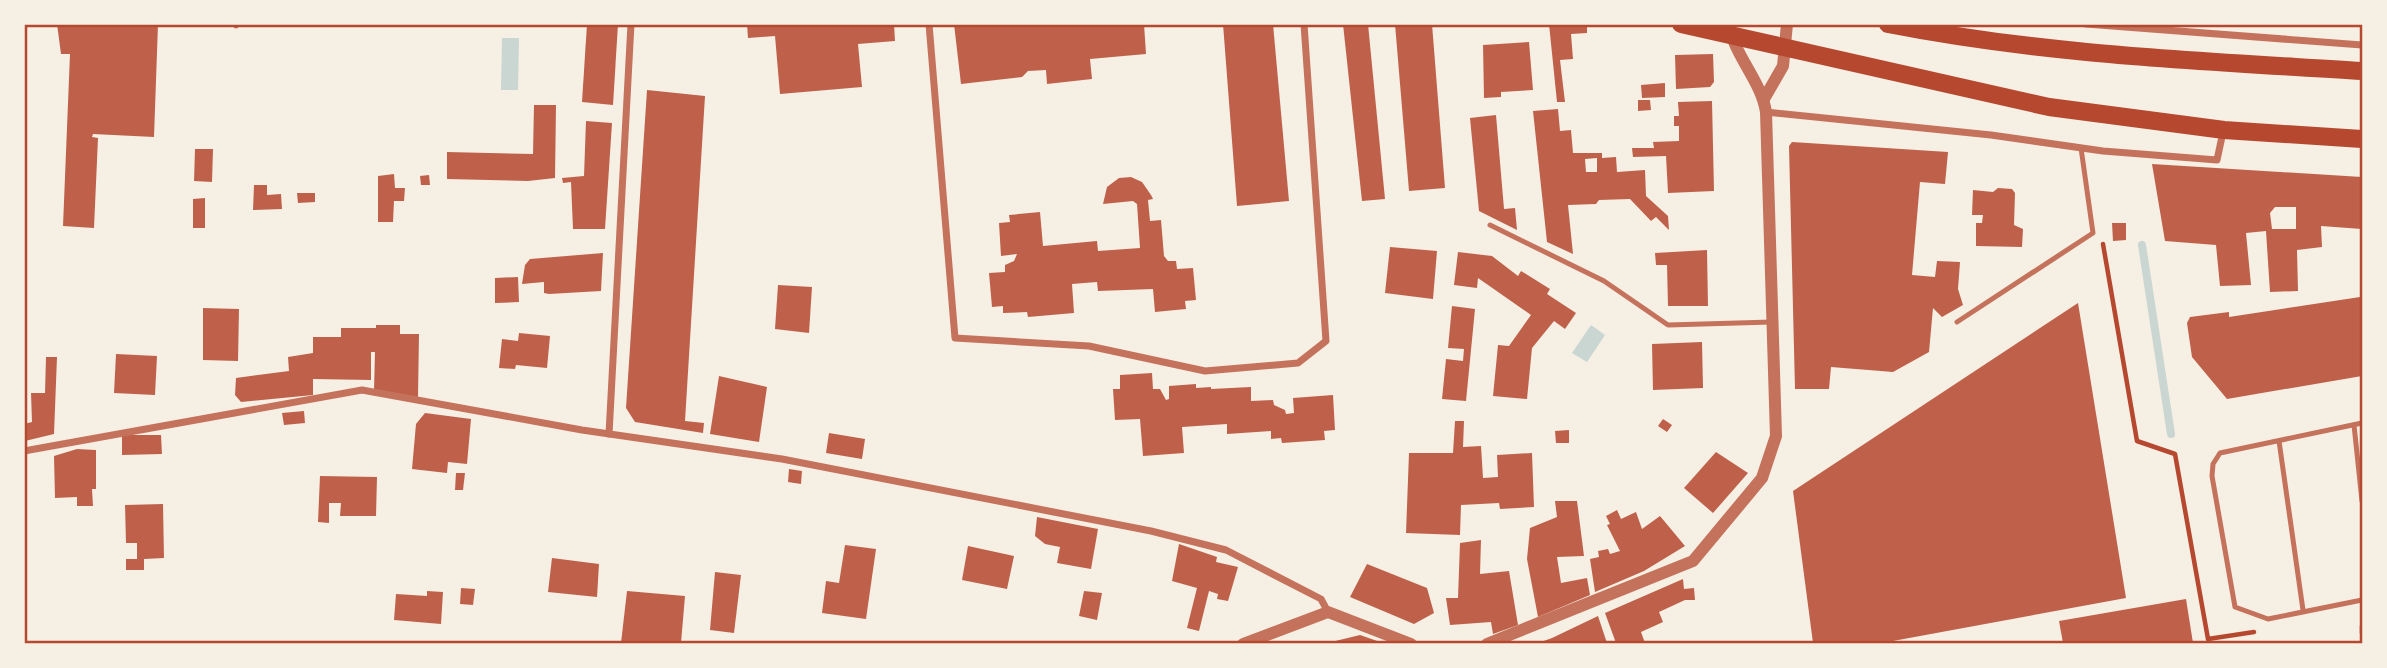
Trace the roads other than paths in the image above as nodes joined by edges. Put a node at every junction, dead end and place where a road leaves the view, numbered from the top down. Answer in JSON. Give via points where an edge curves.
{"nodes":[{"id":1,"x":631,"y":24,"type":"edge"},
{"id":2,"x":929,"y":24,"type":"edge"},
{"id":3,"x":1304,"y":24,"type":"edge"},
{"id":4,"x":1681,"y":24,"type":"edge"},
{"id":5,"x":1787,"y":24,"type":"edge"},
{"id":6,"x":1888,"y":24,"type":"edge"},
{"id":7,"x":2087,"y":24,"type":"edge"},
{"id":8,"x":1730,"y":30,"type":"edge"},
{"id":9,"x":2362,"y":45,"type":"edge"},
{"id":10,"x":1785,"y":49,"type":"junction"},
{"id":11,"x":2362,"y":71,"type":"edge"},
{"id":12,"x":1765,"y":106,"type":"junction"},
{"id":13,"x":2224,"y":130,"type":"junction"},
{"id":14,"x":2362,"y":139,"type":"edge"},
{"id":15,"x":2081,"y":148,"type":"junction"},
{"id":16,"x":1490,"y":225,"type":"dead end"},
{"id":17,"x":1772,"y":322,"type":"junction"},
{"id":18,"x":1957,"y":322,"type":"dead end"},
{"id":19,"x":2362,"y":424,"type":"edge"},
{"id":20,"x":2354,"y":425,"type":"junction"},
{"id":21,"x":609,"y":434,"type":"junction"},
{"id":22,"x":2279,"y":441,"type":"junction"},
{"id":23,"x":24,"y":452,"type":"edge"},
{"id":24,"x":2362,"y":500,"type":"edge"},
{"id":25,"x":2362,"y":600,"type":"edge"},
{"id":26,"x":2303,"y":610,"type":"junction"},
{"id":27,"x":1328,"y":612,"type":"junction"},
{"id":28,"x":1243,"y":643,"type":"edge"},
{"id":29,"x":1411,"y":643,"type":"edge"},
{"id":30,"x":1488,"y":643,"type":"edge"}],
"edges":[{"from":1,"to":21,"type":"street"},
{"from":2,"to":3,"type":"street","via":[[955,338],[1089,346],[1205,371],[1298,363],[1326,341]]},
{"from":4,"to":8,"type":"main road"},
{"from":5,"to":10,"type":"street"},
{"from":6,"to":11,"type":"main road","via":[[2054,51]]},
{"from":7,"to":9,"type":"street"},
{"from":8,"to":10,"type":"main road"},
{"from":8,"to":12,"type":"street"},
{"from":10,"to":12,"type":"street","via":[[1783,66]]},
{"from":10,"to":13,"type":"main road","via":[[2049,107]]},
{"from":12,"to":15,"type":"street"},
{"from":12,"to":17,"type":"street"},
{"from":13,"to":14,"type":"main road"},
{"from":13,"to":15,"type":"street","via":[[2217,160]]},
{"from":15,"to":18,"type":"lane","via":[[2092,233]]},
{"from":16,"to":17,"type":"lane","via":[[1604,281],[1668,325]]},
{"from":17,"to":30,"type":"street","via":[[1776,436],[1762,478],[1693,561]]},
{"from":19,"to":20,"type":"lane"},
{"from":20,"to":22,"type":"lane"},
{"from":20,"to":24,"type":"lane"},
{"from":21,"to":23,"type":"street","via":[[362,390]]},
{"from":21,"to":27,"type":"street","via":[[782,459],[1151,531],[1226,550],[1321,599]]},
{"from":22,"to":26,"type":"lane"},
{"from":22,"to":26,"type":"lane","via":[[2220,453],[2212,476],[2235,607],[2268,619]]},
{"from":25,"to":26,"type":"lane"},
{"from":27,"to":28,"type":"street"},
{"from":27,"to":29,"type":"street"}]}
